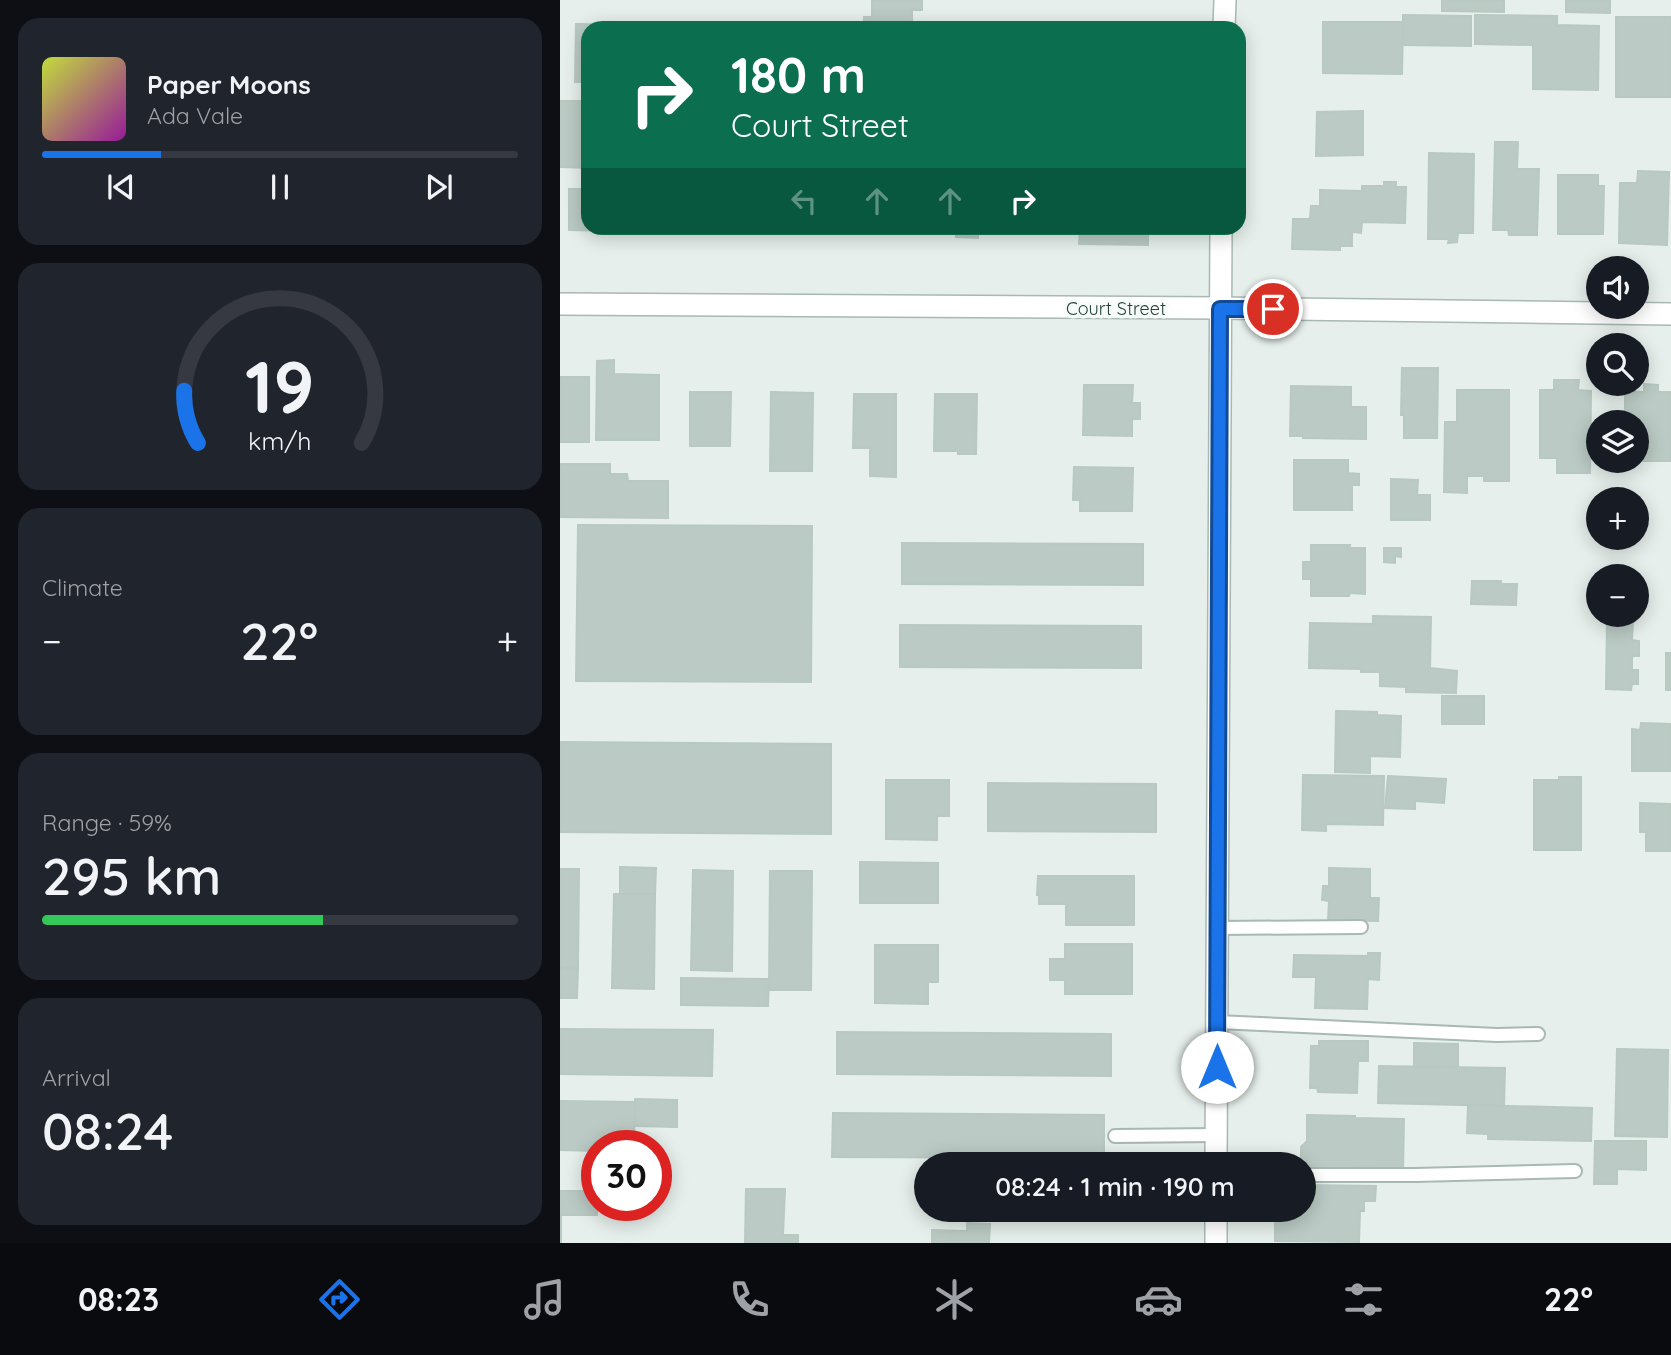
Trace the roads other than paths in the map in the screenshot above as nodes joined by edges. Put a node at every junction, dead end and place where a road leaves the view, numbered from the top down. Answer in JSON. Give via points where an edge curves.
{"nodes":[{"id":1,"x":1225,"y":0,"type":"edge"},
{"id":2,"x":1224,"y":21,"type":"edge"},
{"id":3,"x":1221,"y":235,"type":"edge"},
{"id":4,"x":560,"y":304,"type":"edge"},
{"id":5,"x":1220,"y":309,"type":"junction"},
{"id":6,"x":1671,"y":314,"type":"edge"},
{"id":7,"x":1217,"y":928,"type":"junction"},
{"id":8,"x":1361,"y":928,"type":"dead end"},
{"id":9,"x":1217,"y":1022,"type":"junction"},
{"id":10,"x":1538,"y":1034,"type":"dead end"},
{"id":11,"x":1216,"y":1135,"type":"junction"},
{"id":12,"x":1115,"y":1136,"type":"dead end"},
{"id":13,"x":1216,"y":1152,"type":"edge"},
{"id":14,"x":1575,"y":1171,"type":"dead end"},
{"id":15,"x":1316,"y":1175,"type":"edge"},
{"id":16,"x":1216,"y":1222,"type":"edge"},
{"id":17,"x":1216,"y":1243,"type":"edge"}],
"edges":[{"from":1,"to":2,"type":"street"},
{"from":3,"to":5,"type":"street"},
{"from":4,"to":5,"type":"street","name":"Court Street"},
{"from":5,"to":6,"type":"street","name":"Court Street"},
{"from":5,"to":7,"type":"street"},
{"from":7,"to":8,"type":"lane"},
{"from":7,"to":9,"type":"street"},
{"from":9,"to":10,"type":"lane"},
{"from":9,"to":11,"type":"street"},
{"from":11,"to":12,"type":"lane"},
{"from":11,"to":13,"type":"street"},
{"from":14,"to":15,"type":"lane"},
{"from":16,"to":17,"type":"street"}]}
